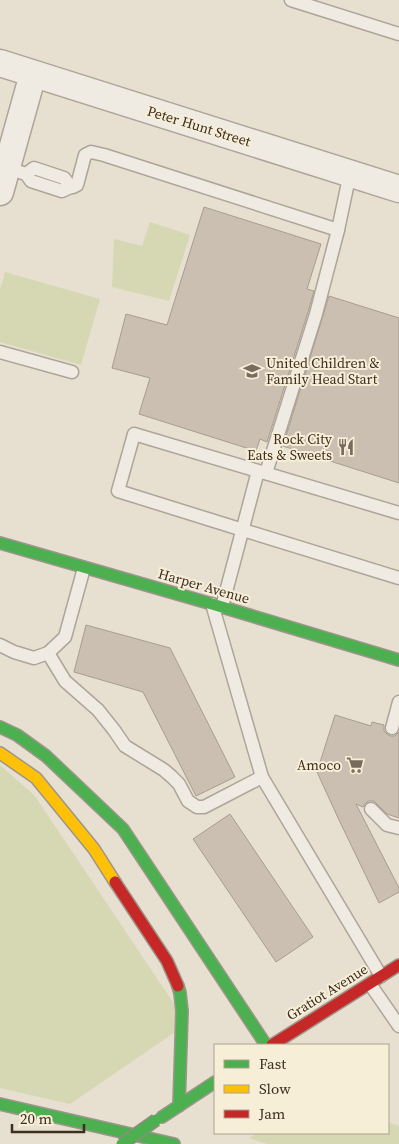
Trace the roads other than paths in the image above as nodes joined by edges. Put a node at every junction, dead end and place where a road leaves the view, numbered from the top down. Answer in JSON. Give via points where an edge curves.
{"nodes":[{"id":1,"x":291,"y":0,"type":"edge"},
{"id":2,"x":399,"y":34,"type":"edge"},
{"id":3,"x":0,"y":64,"type":"edge"},
{"id":4,"x":34,"y":74,"type":"junction"},
{"id":5,"x":350,"y":173,"type":"junction"},
{"id":6,"x":11,"y":178,"type":"edge"},
{"id":7,"x":399,"y":188,"type":"edge"},
{"id":8,"x":338,"y":230,"type":"junction"},
{"id":9,"x":0,"y":352,"type":"edge"},
{"id":10,"x":72,"y":372,"type":"dead end"},
{"id":11,"x":262,"y":472,"type":"junction"},
{"id":12,"x":399,"y":513,"type":"edge"},
{"id":13,"x":243,"y":530,"type":"junction"},
{"id":14,"x":0,"y":543,"type":"edge"},
{"id":15,"x":84,"y":568,"type":"junction"},
{"id":16,"x":399,"y":578,"type":"edge"},
{"id":17,"x":217,"y":606,"type":"junction"},
{"id":18,"x":0,"y":645,"type":"edge"},
{"id":19,"x":48,"y":653,"type":"junction"},
{"id":20,"x":399,"y":660,"type":"edge"},
{"id":21,"x":399,"y":702,"type":"edge"},
{"id":22,"x":395,"y":721,"type":"edge"},
{"id":23,"x":0,"y":727,"type":"edge"},
{"id":24,"x":0,"y":753,"type":"edge"},
{"id":25,"x":262,"y":777,"type":"junction"},
{"id":26,"x":371,"y":809,"type":"dead end"},
{"id":27,"x":399,"y":828,"type":"edge"},
{"id":28,"x":399,"y":965,"type":"edge"},
{"id":29,"x":381,"y":976,"type":"junction"},
{"id":30,"x":370,"y":984,"type":"junction"},
{"id":31,"x":399,"y":1026,"type":"edge"},
{"id":32,"x":265,"y":1044,"type":"edge"},
{"id":33,"x":274,"y":1044,"type":"edge"},
{"id":34,"x":214,"y":1083,"type":"edge"},
{"id":35,"x":0,"y":1104,"type":"edge"},
{"id":36,"x":179,"y":1106,"type":"junction"},
{"id":37,"x":122,"y":1144,"type":"edge"},
{"id":38,"x":174,"y":1144,"type":"edge"}],
"edges":[{"from":1,"to":2,"type":"lane"},
{"from":3,"to":4,"type":"street","name":"Peter Hunt Street"},
{"from":4,"to":5,"type":"street","name":"Peter Hunt Street"},
{"from":4,"to":6,"type":"street"},
{"from":5,"to":7,"type":"street","name":"Peter Hunt Street"},
{"from":5,"to":8,"type":"lane"},
{"from":6,"to":8,"type":"lane","via":[[31,180],[62,191],[77,185],[85,155],[91,152]]},
{"from":8,"to":11,"type":"lane","via":[[316,314]]},
{"from":9,"to":10,"type":"lane"},
{"from":11,"to":12,"type":"lane"},
{"from":11,"to":13,"type":"lane"},
{"from":11,"to":13,"type":"lane","via":[[134,434],[118,491]]},
{"from":13,"to":16,"type":"lane"},
{"from":13,"to":17,"type":"lane"},
{"from":14,"to":15,"type":"main road","name":"Harper Avenue"},
{"from":15,"to":17,"type":"main road","name":"Harper Avenue"},
{"from":15,"to":19,"type":"lane","via":[[65,637]]},
{"from":17,"to":20,"type":"main road","name":"Harper Avenue"},
{"from":17,"to":25,"type":"lane"},
{"from":18,"to":19,"type":"lane","via":[[34,658]]},
{"from":19,"to":25,"type":"lane","via":[[65,681],[98,710],[125,746],[164,770],[179,784],[188,801],[197,807],[204,807]]},
{"from":21,"to":22,"type":"lane"},
{"from":23,"to":32,"type":"main road","via":[[46,756],[123,829]]},
{"from":24,"to":36,"type":"main road","via":[[36,778],[94,849],[167,961],[178,986],[182,1011]]},
{"from":25,"to":29,"type":"lane"},
{"from":26,"to":27,"type":"lane","via":[[387,825]]},
{"from":28,"to":29,"type":"main road","name":"Gratiot Avenue"},
{"from":29,"to":30,"type":"main road","name":"Gratiot Avenue"},
{"from":30,"to":31,"type":"lane"},
{"from":30,"to":33,"type":"main road","name":"Gratiot Avenue"},
{"from":34,"to":36,"type":"main road"},
{"from":35,"to":38,"type":"main road"},
{"from":36,"to":37,"type":"main road","bridge":true}]}
